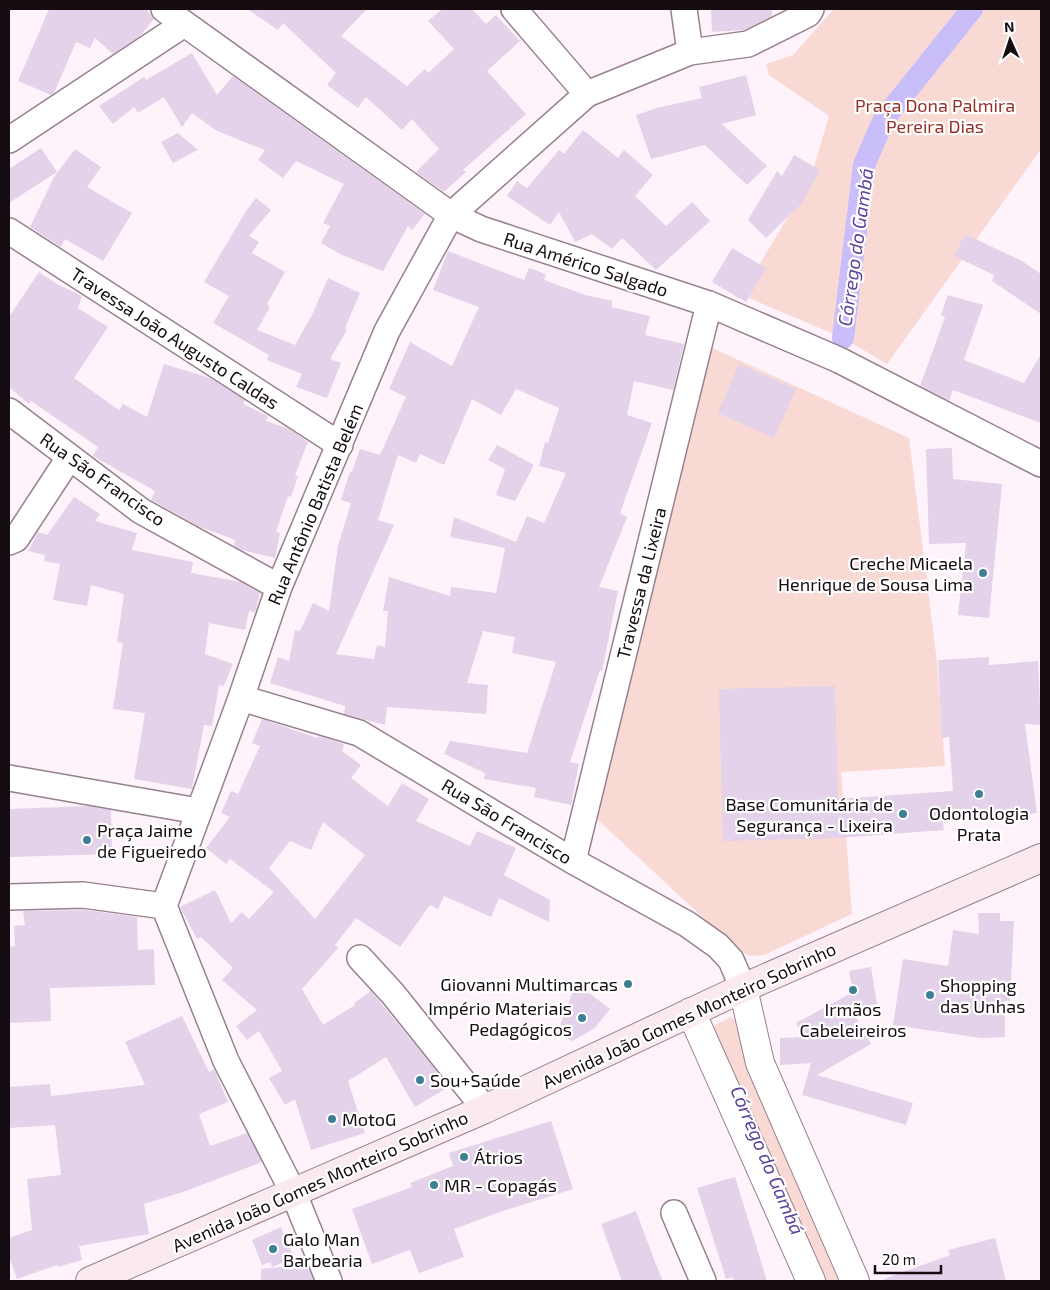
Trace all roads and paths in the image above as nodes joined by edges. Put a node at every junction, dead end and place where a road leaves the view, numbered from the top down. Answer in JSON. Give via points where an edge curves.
{"nodes":[{"id":1,"x":164,"y":9,"type":"edge"},
{"id":2,"x":514,"y":9,"type":"edge"},
{"id":3,"x":684,"y":9,"type":"edge"},
{"id":4,"x":812,"y":9,"type":"edge"},
{"id":5,"x":184,"y":24,"type":"junction"},
{"id":6,"x":690,"y":52,"type":"junction"},
{"id":7,"x":587,"y":94,"type":"junction"},
{"id":8,"x":9,"y":140,"type":"edge"},
{"id":9,"x":450,"y":215,"type":"junction"},
{"id":10,"x":9,"y":231,"type":"edge"},
{"id":11,"x":709,"y":304,"type":"junction"},
{"id":12,"x":9,"y":411,"type":"edge"},
{"id":13,"x":340,"y":445,"type":"junction"},
{"id":14,"x":69,"y":458,"type":"junction"},
{"id":15,"x":1041,"y":464,"type":"edge"},
{"id":16,"x":9,"y":542,"type":"edge"},
{"id":17,"x":278,"y":587,"type":"junction"},
{"id":18,"x":241,"y":698,"type":"junction"},
{"id":19,"x":9,"y":778,"type":"edge"},
{"id":20,"x":198,"y":811,"type":"junction"},
{"id":21,"x":1041,"y":858,"type":"edge"},
{"id":22,"x":574,"y":861,"type":"junction"},
{"id":23,"x":9,"y":897,"type":"edge"},
{"id":24,"x":164,"y":906,"type":"junction"},
{"id":25,"x":360,"y":958,"type":"dead end"},
{"id":26,"x":743,"y":988,"type":"junction"},
{"id":27,"x":691,"y":1012,"type":"junction"},
{"id":28,"x":485,"y":1109,"type":"junction"},
{"id":29,"x":294,"y":1194,"type":"junction"},
{"id":30,"x":674,"y":1213,"type":"dead end"},
{"id":31,"x":90,"y":1281,"type":"edge"},
{"id":32,"x":329,"y":1281,"type":"edge"},
{"id":33,"x":703,"y":1281,"type":"edge"},
{"id":34,"x":811,"y":1281,"type":"edge"},
{"id":35,"x":855,"y":1281,"type":"edge"}],
"edges":[{"from":1,"to":5,"type":"street","name":"Rua Américo Salgado"},
{"from":2,"to":7,"type":"street"},
{"from":3,"to":6,"type":"street"},
{"from":4,"to":6,"type":"street","name":"Rua Antônio Batista Belém","via":[[748,44]]},
{"from":5,"to":8,"type":"street"},
{"from":5,"to":9,"type":"street","name":"Rua Américo Salgado"},
{"from":6,"to":7,"type":"street","name":"Rua Antônio Batista Belém"},
{"from":7,"to":9,"type":"street","name":"Rua Antônio Batista Belém"},
{"from":9,"to":11,"type":"street","name":"Rua Américo Salgado","via":[[481,229]]},
{"from":9,"to":13,"type":"street","name":"Rua Antônio Batista Belém","via":[[387,331]]},
{"from":10,"to":13,"type":"street","name":"Travessa João Augusto Caldas"},
{"from":11,"to":15,"type":"street","name":"Rua Américo Salgado","via":[[839,360]]},
{"from":11,"to":22,"type":"street","name":"Travessa da Lixeira"},
{"from":12,"to":14,"type":"street","name":"Rua São Francisco"},
{"from":13,"to":17,"type":"street","name":"Rua Antônio Batista Belém"},
{"from":14,"to":16,"type":"street","via":[[16,539]]},
{"from":14,"to":17,"type":"street","name":"Rua São Francisco","via":[[141,511]]},
{"from":17,"to":18,"type":"street","name":"Rua Antônio Batista Belém"},
{"from":18,"to":20,"type":"street","name":"Rua Antônio Batista Belém"},
{"from":18,"to":22,"type":"street","name":"Rua São Francisco","via":[[359,733]]},
{"from":19,"to":20,"type":"street"},
{"from":20,"to":24,"type":"street","name":"Rua Antônio Batista Belém"},
{"from":21,"to":26,"type":"main road","name":"Avenida João Gomes Monteiro Sobrinho"},
{"from":22,"to":26,"type":"street","name":"Rua São Francisco","via":[[687,924],[718,946],[731,960]]},
{"from":23,"to":24,"type":"street","via":[[83,895]]},
{"from":24,"to":29,"type":"street","via":[[226,1062]]},
{"from":25,"to":28,"type":"street"},
{"from":26,"to":27,"type":"main road","name":"Avenida João Gomes Monteiro Sobrinho"},
{"from":26,"to":35,"type":"street","via":[[760,1063]]},
{"from":27,"to":28,"type":"main road","name":"Avenida João Gomes Monteiro Sobrinho"},
{"from":27,"to":34,"type":"street"},
{"from":28,"to":29,"type":"main road","name":"Avenida João Gomes Monteiro Sobrinho"},
{"from":29,"to":31,"type":"main road","name":"Avenida João Gomes Monteiro Sobrinho"},
{"from":29,"to":32,"type":"street"},
{"from":30,"to":33,"type":"street"}]}
